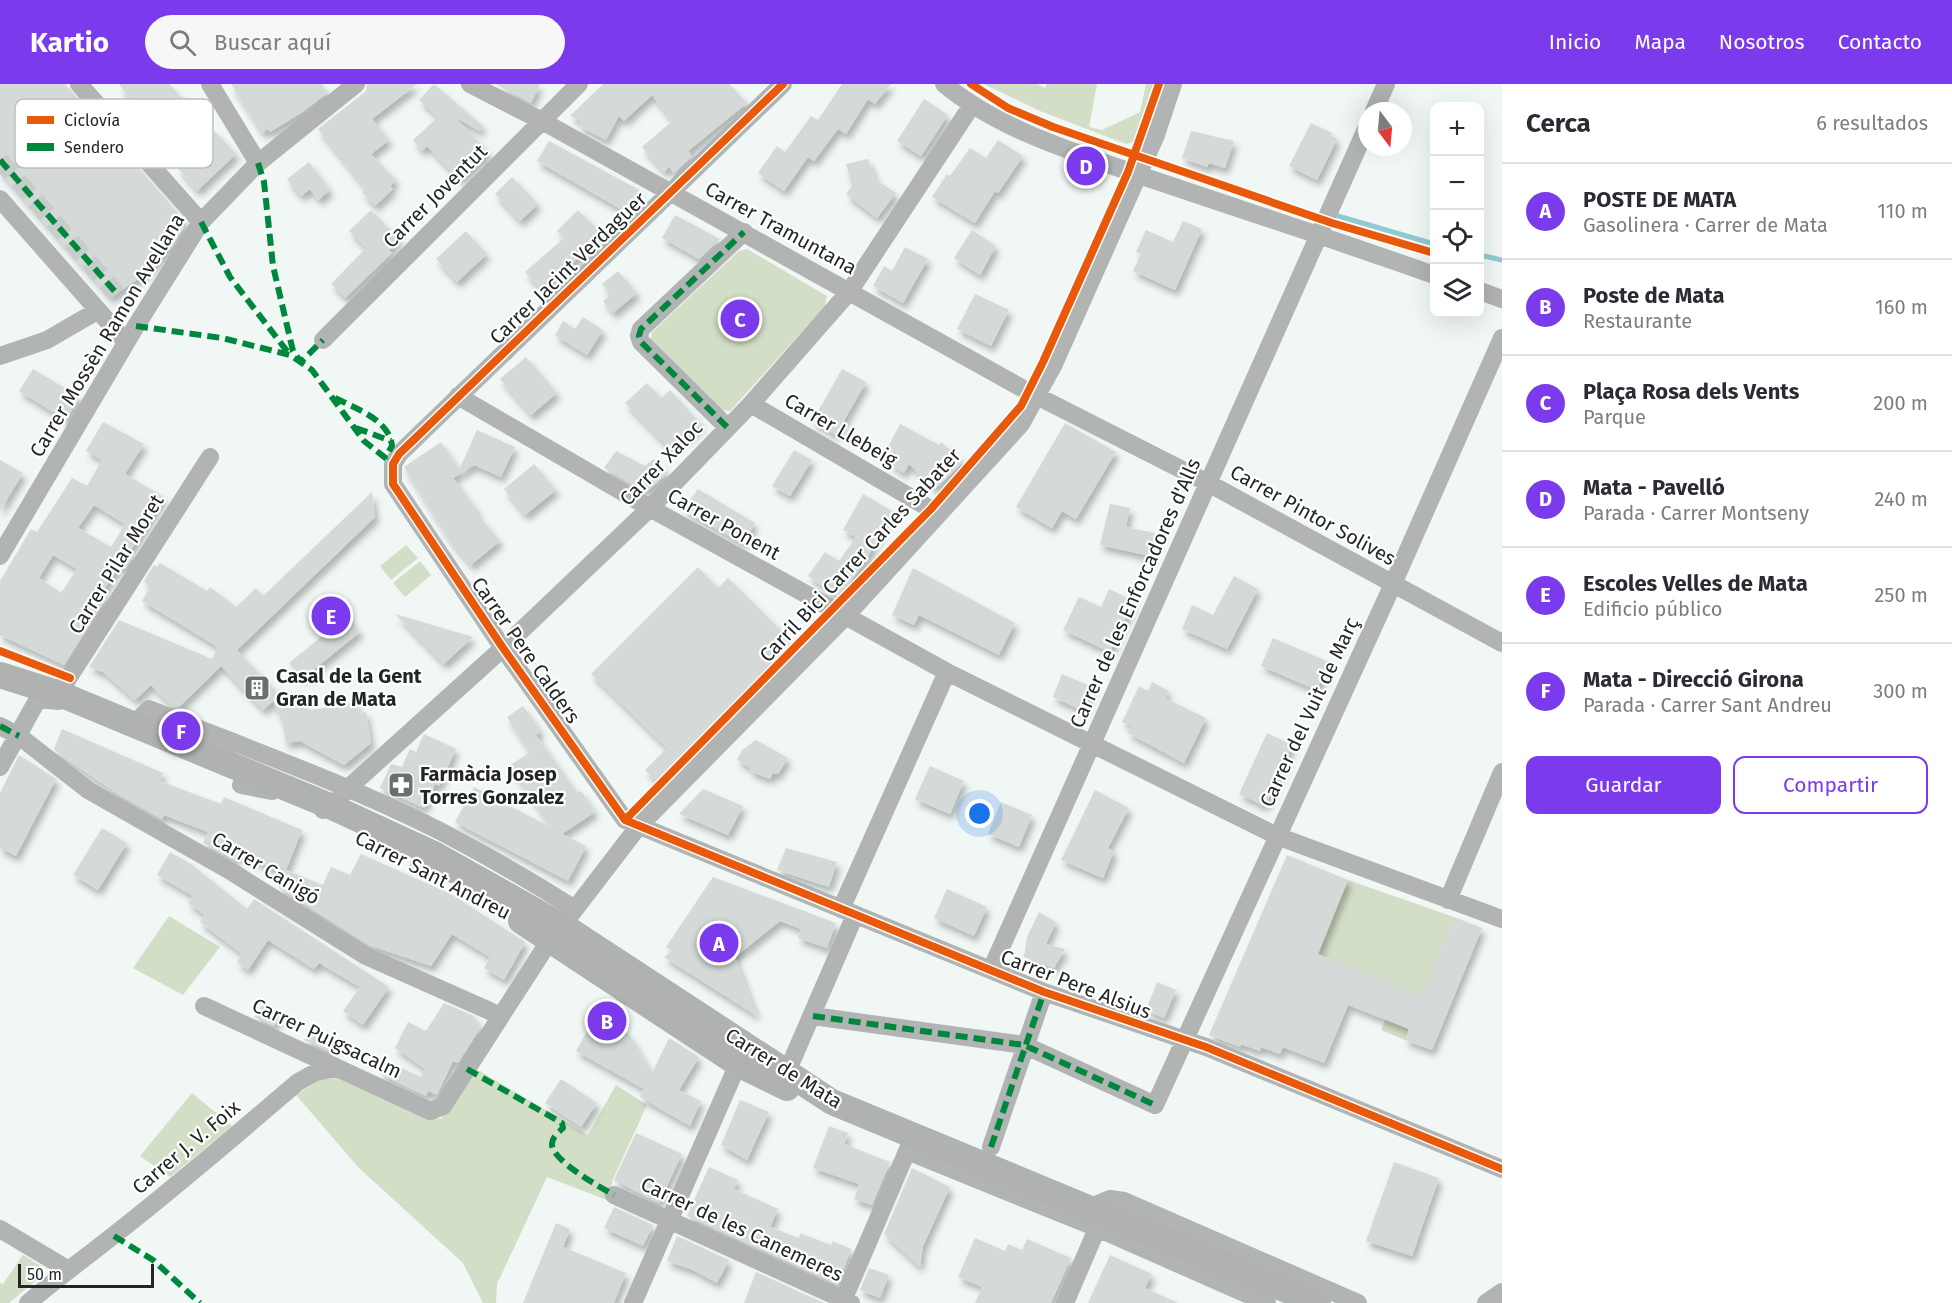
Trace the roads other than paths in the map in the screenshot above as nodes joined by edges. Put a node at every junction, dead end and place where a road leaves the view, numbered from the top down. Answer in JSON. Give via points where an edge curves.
{"nodes":[{"id":1,"x":79,"y":84,"type":"edge"},
{"id":2,"x":210,"y":84,"type":"edge"},
{"id":3,"x":356,"y":84,"type":"edge"},
{"id":4,"x":470,"y":84,"type":"edge"},
{"id":5,"x":579,"y":84,"type":"edge"},
{"id":6,"x":783,"y":84,"type":"edge"},
{"id":7,"x":944,"y":84,"type":"edge"},
{"id":8,"x":1173,"y":84,"type":"edge"},
{"id":9,"x":1386,"y":84,"type":"edge"},
{"id":10,"x":92,"y":99,"type":"edge"},
{"id":11,"x":1378,"y":102,"type":"edge"},
{"id":12,"x":972,"y":105,"type":"junction"},
{"id":13,"x":542,"y":121,"type":"junction"},
{"id":14,"x":1358,"y":148,"type":"edge"},
{"id":15,"x":258,"y":163,"type":"junction"},
{"id":16,"x":153,"y":168,"type":"edge"},
{"id":17,"x":1137,"y":174,"type":"junction"},
{"id":18,"x":671,"y":192,"type":"junction"},
{"id":19,"x":0,"y":199,"type":"edge"},
{"id":20,"x":201,"y":222,"type":"junction"},
{"id":21,"x":744,"y":232,"type":"junction"},
{"id":22,"x":1321,"y":234,"type":"junction"},
{"id":23,"x":1430,"y":274,"type":"edge"},
{"id":24,"x":849,"y":292,"type":"junction"},
{"id":25,"x":1484,"y":293,"type":"edge"},
{"id":26,"x":1502,"y":299,"type":"edge"},
{"id":27,"x":98,"y":311,"type":"junction"},
{"id":28,"x":1502,"y":338,"type":"edge"},
{"id":29,"x":322,"y":340,"type":"dead end"},
{"id":30,"x":126,"y":342,"type":"junction"},
{"id":31,"x":0,"y":356,"type":"edge"},
{"id":32,"x":458,"y":396,"type":"junction"},
{"id":33,"x":1038,"y":396,"type":"junction"},
{"id":34,"x":751,"y":404,"type":"junction"},
{"id":35,"x":728,"y":427,"type":"junction"},
{"id":36,"x":210,"y":457,"type":"dead end"},
{"id":37,"x":1208,"y":483,"type":"junction"},
{"id":38,"x":393,"y":484,"type":"joint"},
{"id":39,"x":650,"y":508,"type":"junction"},
{"id":40,"x":939,"y":514,"type":"junction"},
{"id":41,"x":0,"y":556,"type":"edge"},
{"id":42,"x":1393,"y":584,"type":"junction"},
{"id":43,"x":844,"y":617,"type":"junction"},
{"id":44,"x":1502,"y":643,"type":"edge"},
{"id":45,"x":503,"y":648,"type":"junction"},
{"id":46,"x":947,"y":672,"type":"junction"},
{"id":47,"x":8,"y":678,"type":"edge"},
{"id":48,"x":51,"y":697,"type":"junction"},
{"id":49,"x":141,"y":717,"type":"junction"},
{"id":50,"x":0,"y":726,"type":"edge"},
{"id":51,"x":19,"y":736,"type":"junction"},
{"id":52,"x":173,"y":741,"type":"junction"},
{"id":53,"x":1093,"y":743,"type":"junction"},
{"id":54,"x":0,"y":767,"type":"edge"},
{"id":55,"x":1502,"y":772,"type":"edge"},
{"id":56,"x":241,"y":785,"type":"junction"},
{"id":57,"x":339,"y":798,"type":"junction"},
{"id":58,"x":638,"y":827,"type":"junction"},
{"id":59,"x":1277,"y":836,"type":"junction"},
{"id":60,"x":1448,"y":900,"type":"junction"},
{"id":61,"x":848,"y":912,"type":"junction"},
{"id":62,"x":1502,"y":919,"type":"edge"},
{"id":63,"x":557,"y":931,"type":"junction"},
{"id":64,"x":991,"y":970,"type":"junction"},
{"id":65,"x":1044,"y":992,"type":"junction"},
{"id":66,"x":204,"y":1006,"type":"dead end"},
{"id":67,"x":501,"y":1016,"type":"junction"},
{"id":68,"x":813,"y":1016,"type":"junction"},
{"id":69,"x":1184,"y":1042,"type":"junction"},
{"id":70,"x":1024,"y":1045,"type":"junction"},
{"id":71,"x":740,"y":1053,"type":"junction"},
{"id":72,"x":336,"y":1068,"type":"junction"},
{"id":73,"x":787,"y":1072,"type":"junction"},
{"id":74,"x":832,"y":1102,"type":"junction"},
{"id":75,"x":910,"y":1143,"type":"junction"},
{"id":76,"x":991,"y":1147,"type":"dead end"},
{"id":77,"x":1502,"y":1169,"type":"edge"},
{"id":78,"x":614,"y":1195,"type":"dead end"},
{"id":79,"x":1103,"y":1213,"type":"junction"},
{"id":80,"x":670,"y":1219,"type":"junction"},
{"id":81,"x":0,"y":1229,"type":"edge"},
{"id":82,"x":67,"y":1269,"type":"junction"},
{"id":83,"x":1502,"y":1292,"type":"edge"},
{"id":84,"x":846,"y":1302,"type":"edge"},
{"id":85,"x":28,"y":1303,"type":"edge"},
{"id":86,"x":633,"y":1303,"type":"edge"},
{"id":87,"x":1065,"y":1303,"type":"edge"},
{"id":88,"x":1267,"y":1303,"type":"edge"},
{"id":89,"x":1318,"y":1303,"type":"edge"},
{"id":90,"x":1358,"y":1303,"type":"edge"},
{"id":91,"x":1486,"y":1303,"type":"edge"}],
"edges":[{"from":1,"to":10,"type":"street"},
{"from":2,"to":15,"type":"street"},
{"from":3,"to":15,"type":"street","name":"Carrer Mossèn Ramon Avellana"},
{"from":4,"to":13,"type":"street","name":"Carrer Tramuntana"},
{"from":5,"to":13,"type":"street","name":"Carrer Joventut"},
{"from":6,"to":18,"type":"street","name":"Carrer Jacint Verdaguer"},
{"from":7,"to":12,"type":"street"},
{"from":8,"to":17,"type":"street","via":[[1156,135]]},
{"from":9,"to":11,"type":"street"},
{"from":12,"to":17,"type":"street","via":[[1074,152]]},
{"from":12,"to":24,"type":"street","name":"Carrer Xaloc"},
{"from":13,"to":18,"type":"street","name":"Carrer Tramuntana"},
{"from":13,"to":29,"type":"street","name":"Carrer Joventut"},
{"from":14,"to":22,"type":"street","name":"Carrer de les Enforcadores d'Alls"},
{"from":15,"to":20,"type":"street","name":"Carrer Mossèn Ramon Avellana"},
{"from":16,"to":20,"type":"street"},
{"from":17,"to":22,"type":"street"},
{"from":17,"to":33,"type":"street"},
{"from":18,"to":21,"type":"street","name":"Carrer Tramuntana"},
{"from":18,"to":32,"type":"street","name":"Carrer Jacint Verdaguer"},
{"from":19,"to":27,"type":"street"},
{"from":20,"to":30,"type":"street","name":"Carrer Mossèn Ramon Avellana"},
{"from":21,"to":24,"type":"street","name":"Carrer Tramuntana"},
{"from":21,"to":35,"type":"street","via":[[641,329],[639,336]]},
{"from":22,"to":23,"type":"street"},
{"from":22,"to":37,"type":"street","name":"Carrer de les Enforcadores d'Alls"},
{"from":24,"to":33,"type":"street","name":"Carrer Tramuntana"},
{"from":24,"to":34,"type":"street","name":"Carrer Xaloc"},
{"from":25,"to":26,"type":"street"},
{"from":27,"to":30,"type":"street"},
{"from":27,"to":31,"type":"street","via":[[47,340]]},
{"from":28,"to":42,"type":"street","name":"Carrer del Vuit de Març"},
{"from":30,"to":41,"type":"street","name":"Carrer Mossèn Ramon Avellana"},
{"from":32,"to":38,"type":"street","name":"Carrer Jacint Verdaguer","via":[[399,454],[393,464]]},
{"from":32,"to":39,"type":"street","name":"Carrer Ponent"},
{"from":33,"to":37,"type":"street","name":"Carrer Pintor Solives"},
{"from":33,"to":40,"type":"street","via":[[1021,424]]},
{"from":34,"to":35,"type":"street","name":"Carrer Xaloc"},
{"from":34,"to":40,"type":"street","name":"Carrer Llebeig"},
{"from":35,"to":39,"type":"street","name":"Carrer Xaloc"},
{"from":36,"to":48,"type":"street","name":"Carrer Pilar Moret"},
{"from":37,"to":42,"type":"street","name":"Carrer Pintor Solives"},
{"from":37,"to":53,"type":"street","name":"Carrer de les Enforcadores d'Alls"},
{"from":38,"to":45,"type":"street","name":"Carrer Pere Calders"},
{"from":39,"to":43,"type":"street","name":"Carrer Ponent"},
{"from":39,"to":45,"type":"street","name":"Carrer Xaloc"},
{"from":40,"to":43,"type":"street"},
{"from":42,"to":44,"type":"street","name":"Carrer Pintor Solives"},
{"from":42,"to":59,"type":"street","name":"Carrer del Vuit de Març"},
{"from":43,"to":46,"type":"street","name":"Carrer Ponent"},
{"from":43,"to":58,"type":"street"},
{"from":45,"to":57,"type":"street","name":"Carrer Xaloc"},
{"from":45,"to":58,"type":"street","name":"Carrer Pere Calders","via":[[625,820]]},
{"from":46,"to":53,"type":"street","name":"Carrer Ponent"},
{"from":46,"to":61,"type":"street"},
{"from":47,"to":48,"type":"main road","name":"Carrer Sant Andreu"},
{"from":48,"to":49,"type":"main road","name":"Carrer Sant Andreu"},
{"from":48,"to":51,"type":"street","name":"Carrer Pilar Moret"},
{"from":48,"to":52,"type":"street","via":[[153,738]]},
{"from":48,"to":56,"type":"main road","name":"Carrer Sant Andreu"},
{"from":49,"to":52,"type":"main road","name":"Carrer Sant Andreu"},
{"from":49,"to":57,"type":"street"},
{"from":50,"to":51,"type":"street"},
{"from":51,"to":54,"type":"street","name":"Carrer Pilar Moret"},
{"from":51,"to":67,"type":"street","name":"Carrer Canigó","via":[[88,790],[232,872],[366,956]]},
{"from":52,"to":57,"type":"main road","name":"Carrer Sant Andreu"},
{"from":53,"to":59,"type":"street","name":"Carrer Ponent"},
{"from":53,"to":64,"type":"street","name":"Carrer de les Enforcadores d'Alls"},
{"from":55,"to":60,"type":"street"},
{"from":56,"to":57,"type":"street","via":[[266,788],[321,811]]},
{"from":56,"to":63,"type":"main road","name":"Carrer Sant Andreu","via":[[318,817]]},
{"from":57,"to":63,"type":"main road","name":"Carrer Sant Andreu"},
{"from":58,"to":61,"type":"street","name":"Carrer Pere Alsius"},
{"from":58,"to":63,"type":"street"},
{"from":59,"to":60,"type":"street","name":"Carrer Ponent"},
{"from":59,"to":69,"type":"street","name":"Carrer del Vuit de Març"},
{"from":60,"to":62,"type":"street","name":"Carrer Ponent"},
{"from":61,"to":64,"type":"street","name":"Carrer Pere Alsius"},
{"from":61,"to":68,"type":"street"},
{"from":63,"to":67,"type":"street"},
{"from":63,"to":71,"type":"main road","name":"Carrer de Mata","via":[[614,959]]},
{"from":63,"to":71,"type":"main road","name":"Carrer Sant Andreu","via":[[663,1014]]},
{"from":64,"to":65,"type":"street","name":"Carrer Pere Alsius"},
{"from":65,"to":69,"type":"street","name":"Carrer Pere Alsius"},
{"from":65,"to":70,"type":"street"},
{"from":66,"to":72,"type":"street","name":"Carrer Puigsacalm"},
{"from":67,"to":72,"type":"street","name":"Carrer Puigsacalm","via":[[443,1106],[430,1111]]},
{"from":68,"to":70,"type":"street"},
{"from":68,"to":73,"type":"street"},
{"from":69,"to":70,"type":"street","name":"Carrer del Vuit de Març","via":[[1155,1105]]},
{"from":69,"to":77,"type":"street","name":"Carrer Pere Alsius","via":[[1206,1047]]},
{"from":70,"to":76,"type":"street"},
{"from":71,"to":73,"type":"main road","name":"Carrer de Mata"},
{"from":71,"to":74,"type":"main road","name":"Carrer Sant Andreu","via":[[783,1087]]},
{"from":71,"to":80,"type":"street"},
{"from":72,"to":82,"type":"street","name":"Carrer J. V. Foix","via":[[316,1072],[298,1082],[114,1236]]},
{"from":73,"to":74,"type":"main road","name":"Carrer de Mata"},
{"from":74,"to":75,"type":"main road","name":"Carrer de Mata"},
{"from":75,"to":79,"type":"main road","name":"Carrer de Mata"},
{"from":75,"to":84,"type":"street"},
{"from":78,"to":80,"type":"street","name":"Carrer de les Canemeres"},
{"from":79,"to":87,"type":"street"},
{"from":79,"to":88,"type":"street","name":"Carrer de Mata"},
{"from":79,"to":89,"type":"main road","name":"Carrer de Mata"},
{"from":79,"to":90,"type":"street"},
{"from":80,"to":84,"type":"street","name":"Carrer de les Canemeres"},
{"from":80,"to":86,"type":"street"},
{"from":81,"to":82,"type":"street"},
{"from":82,"to":85,"type":"street","name":"Carrer J. V. Foix"},
{"from":83,"to":91,"type":"street"}]}
